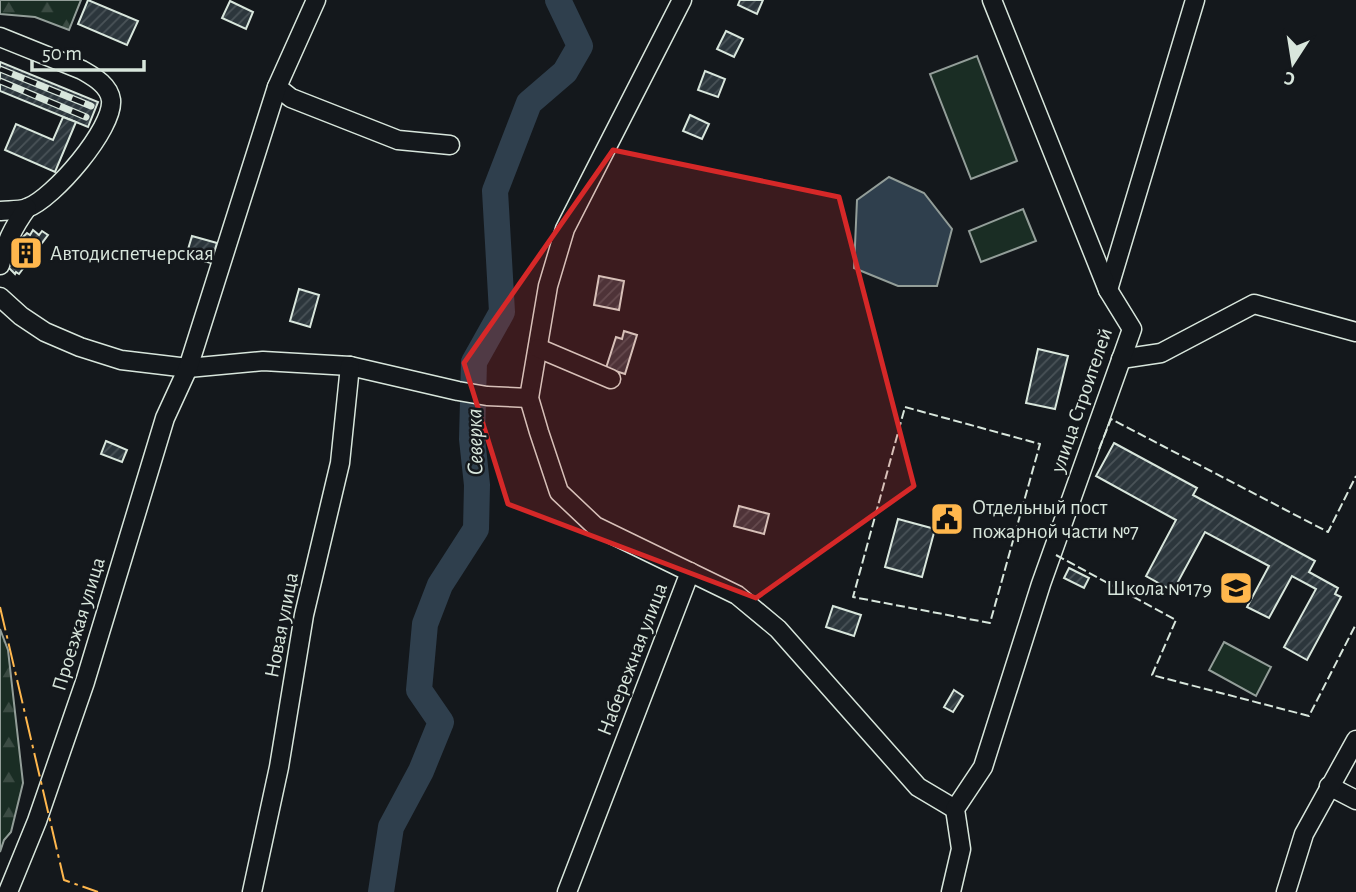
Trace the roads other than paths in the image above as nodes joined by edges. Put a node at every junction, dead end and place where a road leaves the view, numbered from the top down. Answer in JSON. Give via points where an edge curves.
{"nodes":[{"id":1,"x":316,"y":0,"type":"edge"},
{"id":2,"x":682,"y":0,"type":"edge"},
{"id":3,"x":992,"y":0,"type":"edge"},
{"id":4,"x":1195,"y":0,"type":"edge"},
{"id":5,"x":0,"y":37,"type":"edge"},
{"id":6,"x":277,"y":87,"type":"junction"},
{"id":7,"x":450,"y":145,"type":"dead end"},
{"id":8,"x":27,"y":208,"type":"junction"},
{"id":9,"x":0,"y":211,"type":"edge"},
{"id":10,"x":1069,"y":219,"type":"dead end"},
{"id":11,"x":1085,"y":230,"type":"junction"},
{"id":12,"x":0,"y":265,"type":"edge"},
{"id":13,"x":1108,"y":290,"type":"junction"},
{"id":14,"x":0,"y":297,"type":"edge"},
{"id":15,"x":1356,"y":332,"type":"edge"},
{"id":16,"x":538,"y":348,"type":"junction"},
{"id":17,"x":1121,"y":359,"type":"junction"},
{"id":18,"x":350,"y":366,"type":"junction"},
{"id":19,"x":188,"y":368,"type":"junction"},
{"id":20,"x":611,"y":379,"type":"dead end"},
{"id":21,"x":529,"y":398,"type":"junction"},
{"id":22,"x":690,"y":572,"type":"junction"},
{"id":23,"x":1356,"y":740,"type":"edge"},
{"id":24,"x":1329,"y":786,"type":"junction"},
{"id":25,"x":1356,"y":800,"type":"edge"},
{"id":26,"x":955,"y":809,"type":"junction"},
{"id":27,"x":572,"y":890,"type":"edge"},
{"id":28,"x":8,"y":892,"type":"edge"},
{"id":29,"x":251,"y":892,"type":"edge"},
{"id":30,"x":951,"y":892,"type":"edge"},
{"id":31,"x":1286,"y":892,"type":"edge"}],
"edges":[{"from":1,"to":6,"type":"street","name":"Проезжая улица"},
{"from":2,"to":16,"type":"street","name":"Набережная улица","via":[[565,229],[548,286]]},
{"from":3,"to":11,"type":"street","via":[[998,29]]},
{"from":4,"to":13,"type":"street"},
{"from":5,"to":8,"type":"street","via":[[82,70],[99,80],[111,98],[106,122],[78,164],[62,183]]},
{"from":6,"to":7,"type":"street","via":[[291,98],[398,140]]},
{"from":6,"to":19,"type":"street","name":"Проезжая улица"},
{"from":8,"to":9,"type":"street"},
{"from":8,"to":12,"type":"street","via":[[5,244]]},
{"from":10,"to":11,"type":"street"},
{"from":11,"to":13,"type":"street"},
{"from":13,"to":17,"type":"street","name":"улица Строителей","via":[[1132,329]]},
{"from":14,"to":19,"type":"street","via":[[45,332],[80,347],[121,360]]},
{"from":15,"to":17,"type":"street","via":[[1254,304],[1161,354]]},
{"from":16,"to":20,"type":"street"},
{"from":16,"to":21,"type":"street","name":"Набережная улица"},
{"from":17,"to":26,"type":"street","name":"улица Строителей","via":[[1041,584],[983,767]]},
{"from":18,"to":19,"type":"street","via":[[263,361]]},
{"from":18,"to":21,"type":"street","via":[[487,396]]},
{"from":18,"to":29,"type":"street","name":"Новая улица","via":[[340,463],[304,615],[279,766]]},
{"from":19,"to":28,"type":"street","name":"Проезжая улица","via":[[165,418],[85,682]]},
{"from":21,"to":22,"type":"street","name":"Набережная улица","via":[[559,492],[595,526]]},
{"from":22,"to":26,"type":"street","via":[[737,594],[778,629],[918,787]]},
{"from":22,"to":27,"type":"street","name":"Набережная улица"},
{"from":23,"to":24,"type":"street"},
{"from":24,"to":25,"type":"street"},
{"from":24,"to":31,"type":"street","via":[[1304,834]]},
{"from":26,"to":30,"type":"street","via":[[961,849]]}]}
